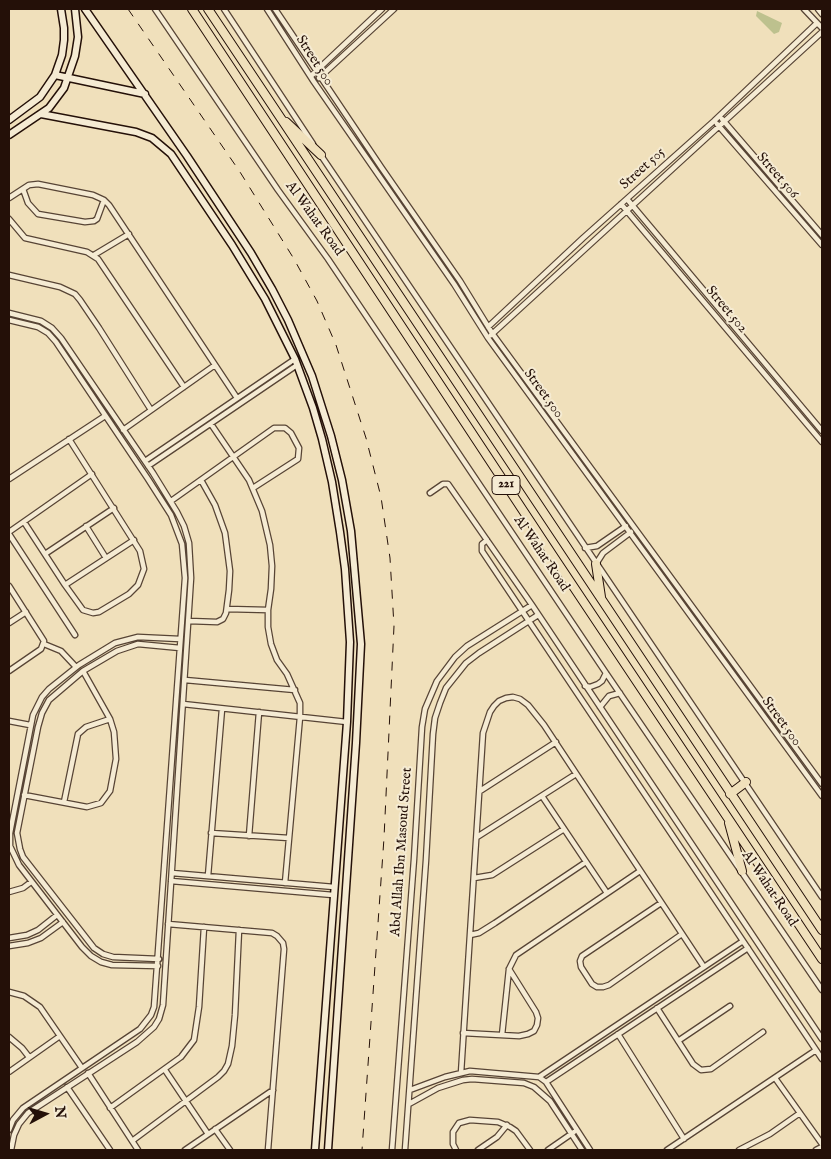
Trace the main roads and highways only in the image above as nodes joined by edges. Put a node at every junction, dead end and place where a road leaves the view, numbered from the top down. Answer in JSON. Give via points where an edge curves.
{"nodes":[{"id":1,"x":192,"y":9,"type":"edge"},
{"id":2,"x":208,"y":9,"type":"edge"},
{"id":3,"x":276,"y":113,"type":"junction"},
{"id":4,"x":321,"y":155,"type":"road end"},
{"id":5,"x":596,"y":564,"type":"road end"},
{"id":6,"x":601,"y":599,"type":"junction"},
{"id":7,"x":746,"y":782,"type":"road end"},
{"id":8,"x":730,"y":794,"type":"junction"},
{"id":9,"x":727,"y":816,"type":"junction"},
{"id":10,"x":742,"y":871,"type":"road end"},
{"id":11,"x":822,"y":930,"type":"edge"},
{"id":12,"x":822,"y":959,"type":"edge"}],
"edges":[{"from":1,"to":9,"type":"highway","name":"Al Wahat Road","number":"221"},
{"from":2,"to":3,"type":"highway","name":"Al Wahat Road","number":"221"},
{"from":3,"to":4,"type":"highway"},
{"from":3,"to":6,"type":"highway","name":"Al Wahat Road","number":"221"},
{"from":5,"to":6,"type":"highway"},
{"from":6,"to":8,"type":"highway","name":"Al Wahat Road","number":"221"},
{"from":7,"to":8,"type":"highway"},
{"from":8,"to":11,"type":"highway","name":"Al Wahat Road","number":"221"},
{"from":9,"to":10,"type":"highway"},
{"from":9,"to":12,"type":"highway","name":"Al Wahat Road","number":"221"}]}
